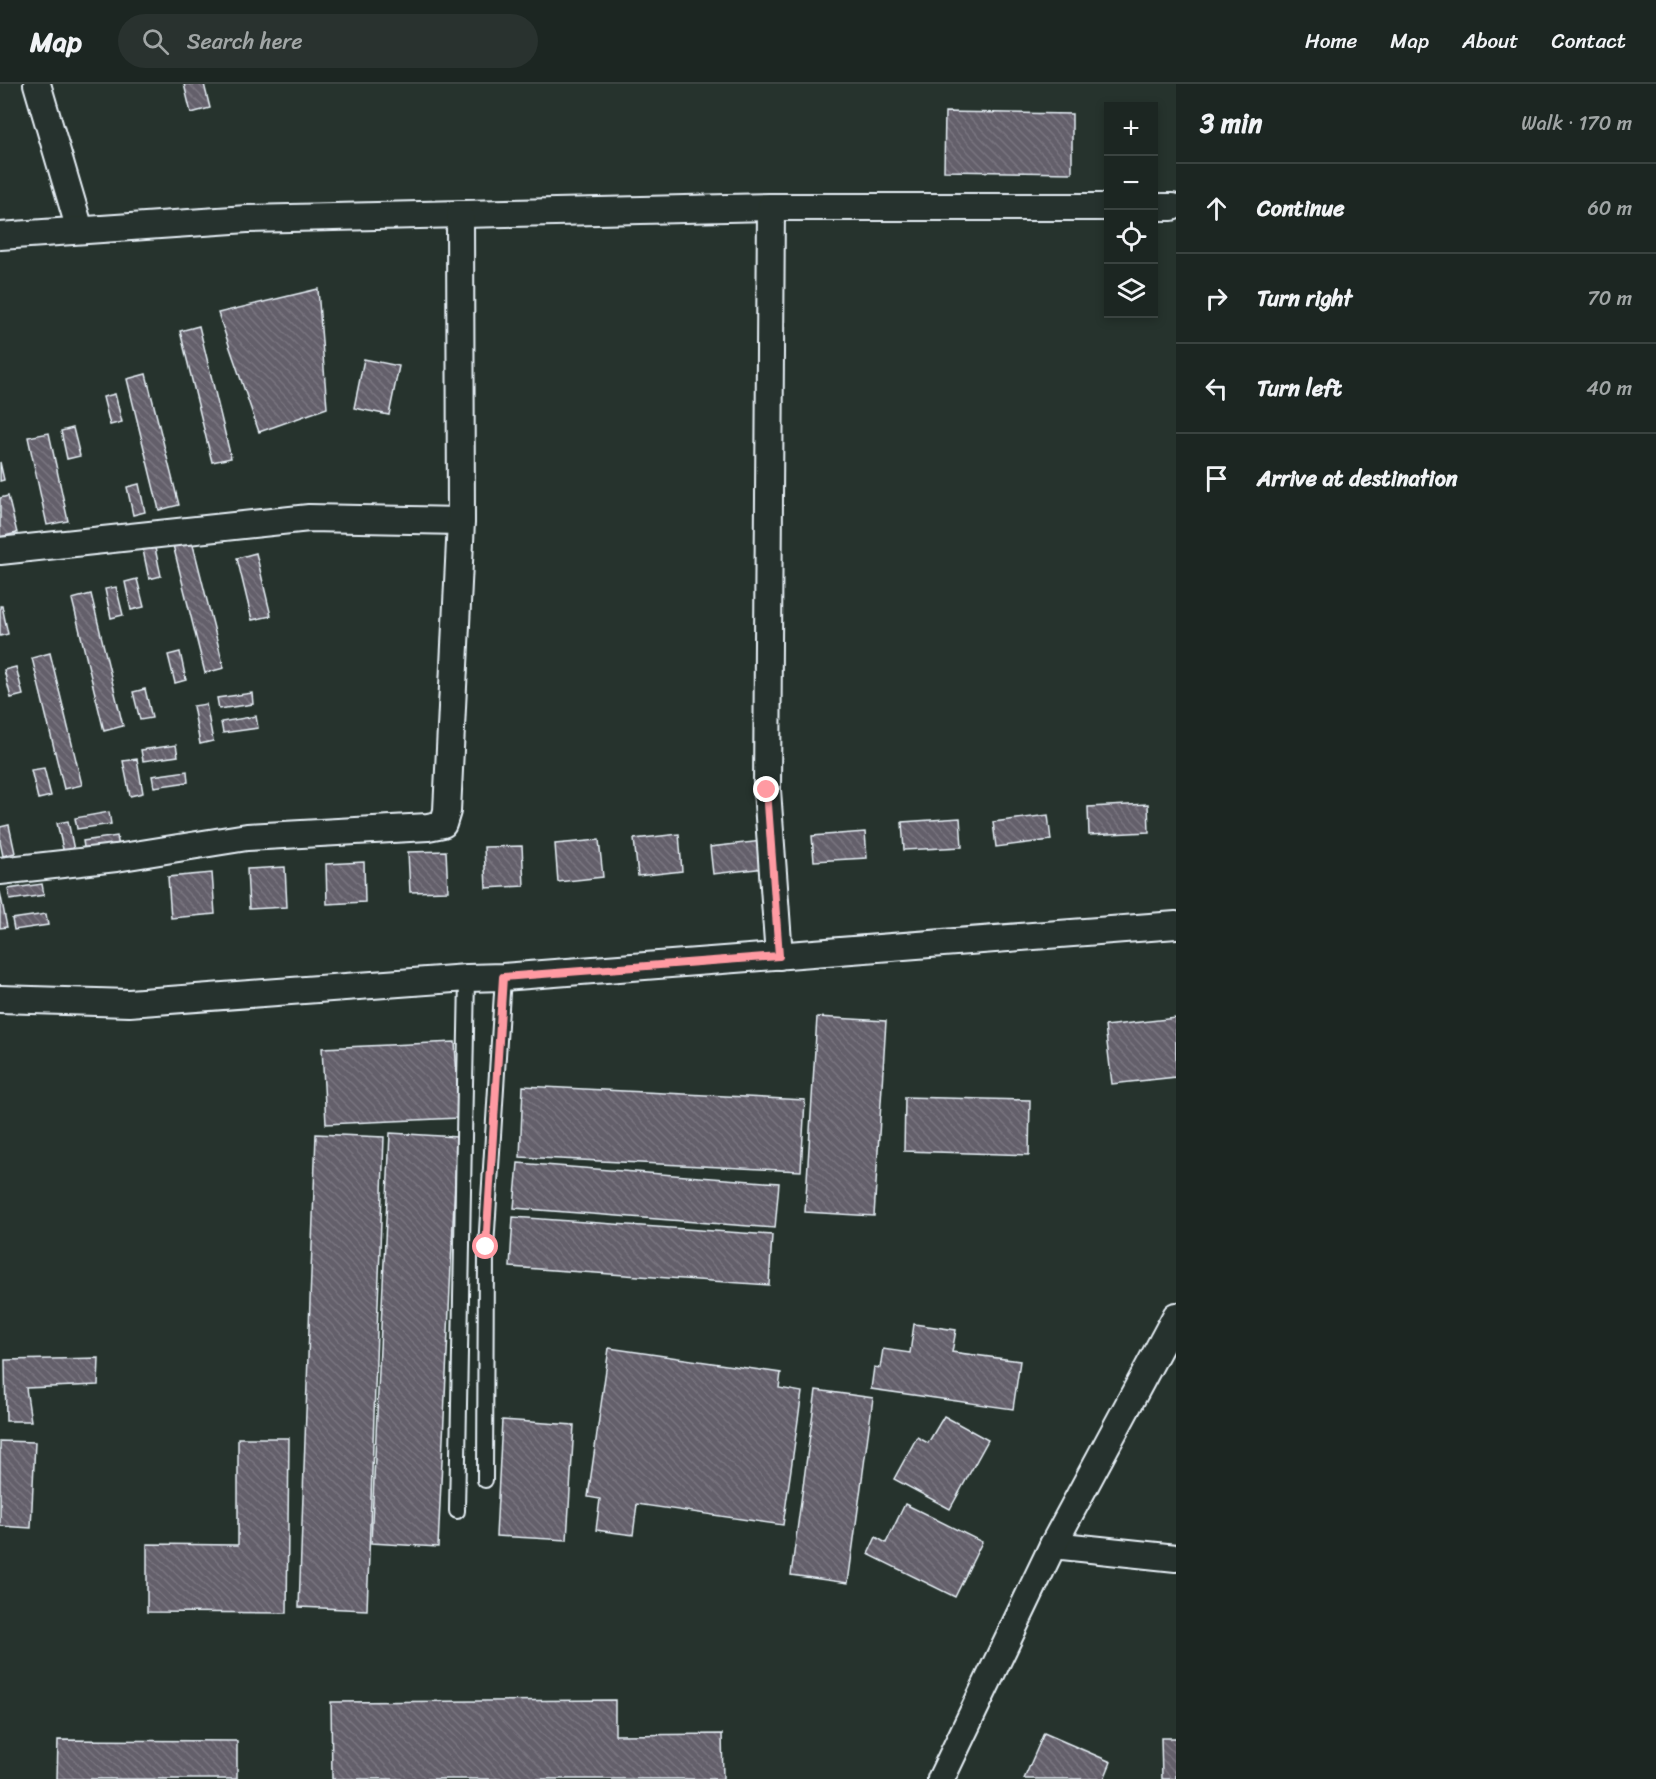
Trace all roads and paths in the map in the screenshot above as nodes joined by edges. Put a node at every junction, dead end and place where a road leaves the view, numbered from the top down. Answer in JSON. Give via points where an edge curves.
{"nodes":[{"id":1,"x":37,"y":84,"type":"edge"},
{"id":2,"x":771,"y":207,"type":"junction"},
{"id":3,"x":1104,"y":207,"type":"edge"},
{"id":4,"x":460,"y":214,"type":"junction"},
{"id":5,"x":80,"y":230,"type":"junction"},
{"id":6,"x":0,"y":236,"type":"edge"},
{"id":7,"x":460,"y":520,"type":"junction"},
{"id":8,"x":0,"y":551,"type":"edge"},
{"id":9,"x":0,"y":871,"type":"edge"},
{"id":10,"x":1176,"y":925,"type":"edge"},
{"id":11,"x":779,"y":956,"type":"junction"},
{"id":12,"x":503,"y":977,"type":"junction"},
{"id":13,"x":467,"y":978,"type":"junction"},
{"id":14,"x":0,"y":999,"type":"edge"},
{"id":15,"x":1176,"y":1316,"type":"edge"},
{"id":16,"x":485,"y":1480,"type":"dead end"},
{"id":17,"x":457,"y":1511,"type":"dead end"},
{"id":18,"x":1053,"y":1545,"type":"junction"},
{"id":19,"x":1176,"y":1558,"type":"edge"},
{"id":20,"x":941,"y":1779,"type":"edge"}],
"edges":[{"from":1,"to":5,"type":"street"},
{"from":2,"to":3,"type":"street"},
{"from":2,"to":4,"type":"street"},
{"from":2,"to":11,"type":"street","via":[[767,790]]},
{"from":4,"to":5,"type":"street","via":[[247,219]]},
{"from":4,"to":7,"type":"street"},
{"from":5,"to":6,"type":"street"},
{"from":7,"to":8,"type":"street","via":[[309,518]]},
{"from":7,"to":9,"type":"street","via":[[447,811],[443,824],[247,837]]},
{"from":10,"to":11,"type":"street"},
{"from":11,"to":12,"type":"street"},
{"from":12,"to":13,"type":"street"},
{"from":12,"to":16,"type":"lane","via":[[486,1247]]},
{"from":13,"to":14,"type":"street","via":[[129,1002]]},
{"from":13,"to":17,"type":"lane"},
{"from":15,"to":18,"type":"street"},
{"from":18,"to":19,"type":"street"},
{"from":18,"to":20,"type":"street"}]}
